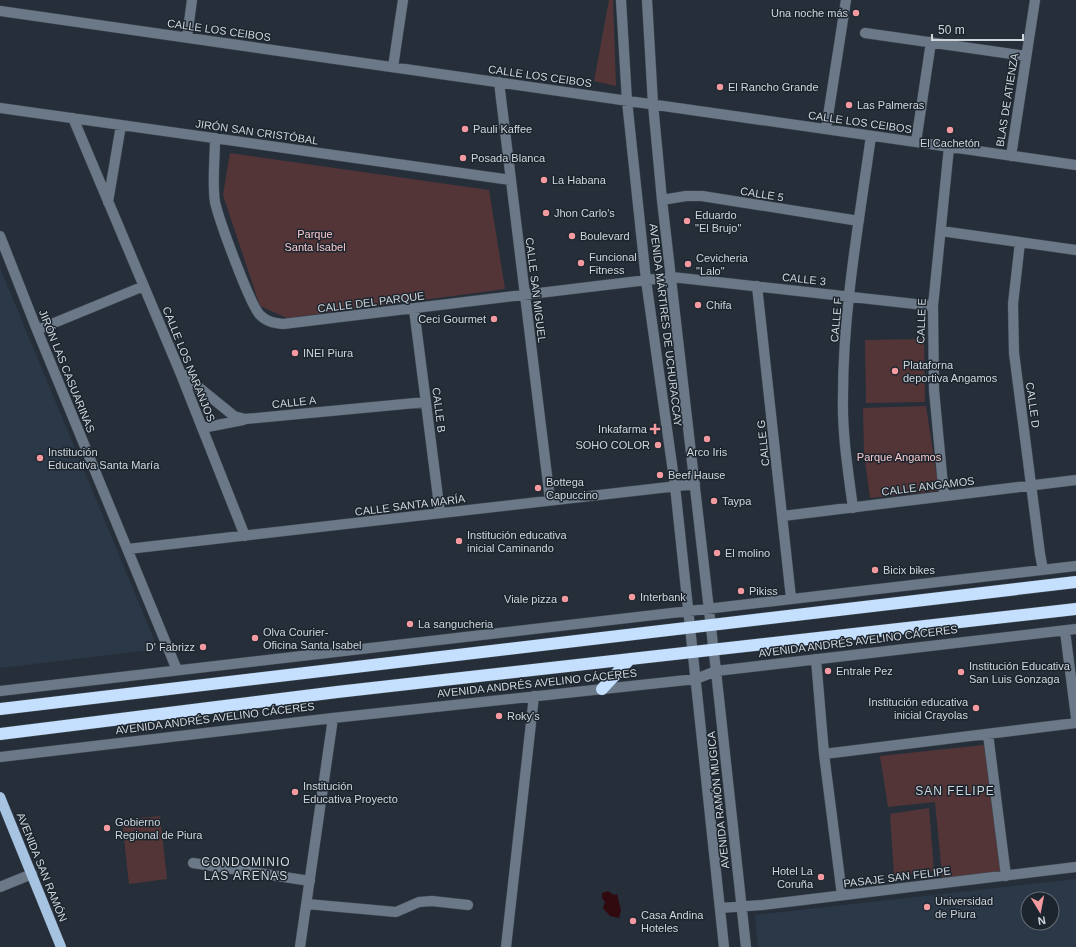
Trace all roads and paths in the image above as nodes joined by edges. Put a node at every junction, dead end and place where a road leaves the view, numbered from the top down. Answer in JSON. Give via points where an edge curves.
{"nodes":[{"id":1,"x":192,"y":0,"type":"edge"},
{"id":2,"x":403,"y":0,"type":"edge"},
{"id":3,"x":622,"y":0,"type":"edge"},
{"id":4,"x":647,"y":0,"type":"edge"},
{"id":5,"x":846,"y":0,"type":"edge"},
{"id":6,"x":1035,"y":0,"type":"edge"},
{"id":7,"x":0,"y":10,"type":"edge"},
{"id":8,"x":865,"y":33,"type":"dead end"},
{"id":9,"x":187,"y":38,"type":"junction"},
{"id":10,"x":931,"y":42,"type":"junction"},
{"id":11,"x":1026,"y":56,"type":"junction"},
{"id":12,"x":393,"y":67,"type":"junction"},
{"id":13,"x":499,"y":82,"type":"junction"},
{"id":14,"x":628,"y":101,"type":"junction"},
{"id":15,"x":653,"y":104,"type":"junction"},
{"id":16,"x":0,"y":108,"type":"edge"},
{"id":17,"x":74,"y":118,"type":"junction"},
{"id":18,"x":121,"y":125,"type":"junction"},
{"id":19,"x":826,"y":129,"type":"junction"},
{"id":20,"x":871,"y":136,"type":"junction"},
{"id":21,"x":215,"y":138,"type":"junction"},
{"id":22,"x":916,"y":142,"type":"junction"},
{"id":23,"x":949,"y":147,"type":"junction"},
{"id":24,"x":1011,"y":156,"type":"junction"},
{"id":25,"x":1076,"y":165,"type":"edge"},
{"id":26,"x":511,"y":180,"type":"junction"},
{"id":27,"x":662,"y":200,"type":"junction"},
{"id":28,"x":108,"y":202,"type":"junction"},
{"id":29,"x":859,"y":221,"type":"junction"},
{"id":30,"x":940,"y":231,"type":"junction"},
{"id":31,"x":0,"y":236,"type":"edge"},
{"id":32,"x":1020,"y":242,"type":"junction"},
{"id":33,"x":1076,"y":250,"type":"edge"},
{"id":34,"x":672,"y":277,"type":"junction"},
{"id":35,"x":646,"y":280,"type":"junction"},
{"id":36,"x":144,"y":286,"type":"junction"},
{"id":37,"x":757,"y":286,"type":"junction"},
{"id":38,"x":525,"y":295,"type":"junction"},
{"id":39,"x":850,"y":296,"type":"junction"},
{"id":40,"x":933,"y":306,"type":"junction"},
{"id":41,"x":414,"y":309,"type":"junction"},
{"id":42,"x":36,"y":330,"type":"junction"},
{"id":43,"x":180,"y":372,"type":"junction"},
{"id":44,"x":426,"y":402,"type":"junction"},
{"id":45,"x":245,"y":419,"type":"junction"},
{"id":46,"x":202,"y":428,"type":"junction"},
{"id":47,"x":1076,"y":480,"type":"edge"},
{"id":48,"x":695,"y":484,"type":"junction"},
{"id":49,"x":1031,"y":485,"type":"junction"},
{"id":50,"x":675,"y":486,"type":"junction"},
{"id":51,"x":944,"y":496,"type":"junction"},
{"id":52,"x":550,"y":500,"type":"junction"},
{"id":53,"x":853,"y":508,"type":"junction"},
{"id":54,"x":440,"y":513,"type":"junction"},
{"id":55,"x":783,"y":516,"type":"junction"},
{"id":56,"x":245,"y":536,"type":"junction"},
{"id":57,"x":128,"y":549,"type":"junction"},
{"id":58,"x":1076,"y":566,"type":"edge"},
{"id":59,"x":1044,"y":570,"type":"junction"},
{"id":60,"x":1076,"y":582,"type":"edge"},
{"id":61,"x":791,"y":598,"type":"junction"},
{"id":62,"x":709,"y":608,"type":"junction"},
{"id":63,"x":1076,"y":609,"type":"edge"},
{"id":64,"x":689,"y":610,"type":"junction"},
{"id":65,"x":711,"y":625,"type":"junction"},
{"id":66,"x":690,"y":627,"type":"junction"},
{"id":67,"x":1076,"y":629,"type":"edge"},
{"id":68,"x":1065,"y":631,"type":"junction"},
{"id":69,"x":714,"y":650,"type":"junction"},
{"id":70,"x":693,"y":652,"type":"junction"},
{"id":71,"x":630,"y":659,"type":"junction"},
{"id":72,"x":816,"y":660,"type":"junction"},
{"id":73,"x":178,"y":670,"type":"junction"},
{"id":74,"x":716,"y":671,"type":"junction"},
{"id":75,"x":696,"y":679,"type":"junction"},
{"id":76,"x":602,"y":689,"type":"junction"},
{"id":77,"x":0,"y":691,"type":"edge"},
{"id":78,"x":534,"y":696,"type":"junction"},
{"id":79,"x":0,"y":709,"type":"edge"},
{"id":80,"x":1076,"y":717,"type":"edge"},
{"id":81,"x":333,"y":718,"type":"junction"},
{"id":82,"x":1076,"y":723,"type":"edge"},
{"id":83,"x":0,"y":734,"type":"edge"},
{"id":84,"x":988,"y":734,"type":"junction"},
{"id":85,"x":824,"y":754,"type":"junction"},
{"id":86,"x":0,"y":757,"type":"edge"},
{"id":87,"x":0,"y":797,"type":"edge"},
{"id":88,"x":193,"y":863,"type":"dead end"},
{"id":89,"x":1076,"y":867,"type":"edge"},
{"id":90,"x":32,"y":874,"type":"junction"},
{"id":91,"x":1006,"y":876,"type":"junction"},
{"id":92,"x":310,"y":881,"type":"junction"},
{"id":93,"x":0,"y":887,"type":"edge"},
{"id":94,"x":842,"y":895,"type":"junction"},
{"id":95,"x":307,"y":904,"type":"junction"},
{"id":96,"x":468,"y":905,"type":"dead end"},
{"id":97,"x":741,"y":906,"type":"junction"},
{"id":98,"x":720,"y":908,"type":"junction"},
{"id":99,"x":61,"y":947,"type":"edge"},
{"id":100,"x":300,"y":947,"type":"edge"},
{"id":101,"x":506,"y":947,"type":"edge"},
{"id":102,"x":724,"y":947,"type":"edge"},
{"id":103,"x":746,"y":947,"type":"edge"}],
"edges":[{"from":1,"to":9,"type":"street"},
{"from":2,"to":12,"type":"street"},
{"from":3,"to":14,"type":"street","name":"AVENIDA MÁRTIRES DE UCHURACCAY"},
{"from":4,"to":15,"type":"street","name":"AVENIDA MÁRTIRES DE UCHURACCAY"},
{"from":5,"to":19,"type":"street"},
{"from":6,"to":11,"type":"street","name":"BLAS DE ATIENZA"},
{"from":7,"to":9,"type":"street","name":"CALLE LOS CEIBOS"},
{"from":8,"to":10,"type":"street"},
{"from":9,"to":12,"type":"street","name":"CALLE LOS CEIBOS"},
{"from":10,"to":11,"type":"street"},
{"from":10,"to":22,"type":"street"},
{"from":11,"to":24,"type":"street","name":"BLAS DE ATIENZA"},
{"from":12,"to":13,"type":"street","name":"CALLE LOS CEIBOS"},
{"from":13,"to":14,"type":"street","name":"CALLE LOS CEIBOS"},
{"from":13,"to":26,"type":"street","name":"CALLE SAN MIGUEL"},
{"from":14,"to":15,"type":"street","name":"CALLE LOS CEIBOS"},
{"from":14,"to":35,"type":"street","name":"AVENIDA MÁRTIRES DE UCHURACCAY"},
{"from":15,"to":19,"type":"street","name":"CALLE LOS CEIBOS"},
{"from":15,"to":27,"type":"street","name":"AVENIDA MÁRTIRES DE UCHURACCAY"},
{"from":16,"to":17,"type":"street","name":"JIRÓN SAN CRISTÓBAL"},
{"from":17,"to":18,"type":"street","name":"JIRÓN SAN CRISTÓBAL"},
{"from":17,"to":28,"type":"street","name":"CALLE LOS NARANJOS"},
{"from":18,"to":21,"type":"street","name":"JIRÓN SAN CRISTÓBAL"},
{"from":18,"to":28,"type":"street"},
{"from":19,"to":20,"type":"street","name":"CALLE LOS CEIBOS"},
{"from":20,"to":22,"type":"street","name":"CALLE LOS CEIBOS"},
{"from":20,"to":29,"type":"street","name":"CALLE F"},
{"from":21,"to":26,"type":"street","name":"JIRÓN SAN CRISTÓBAL"},
{"from":21,"to":41,"type":"street","name":"CALLE DEL PARQUE","via":[[215,203],[251,300],[260,315],[272,323],[283,324]]},
{"from":22,"to":23,"type":"street","name":"CALLE LOS CEIBOS"},
{"from":23,"to":24,"type":"street","name":"CALLE LOS CEIBOS"},
{"from":23,"to":30,"type":"street","name":"CALLE E"},
{"from":24,"to":25,"type":"street","name":"CALLE LOS CEIBOS"},
{"from":26,"to":38,"type":"street","name":"CALLE SAN MIGUEL"},
{"from":27,"to":29,"type":"street","name":"CALLE 5","via":[[702,196]]},
{"from":27,"to":34,"type":"street","name":"AVENIDA MÁRTIRES DE UCHURACCAY"},
{"from":28,"to":36,"type":"street","name":"CALLE LOS NARANJOS"},
{"from":29,"to":39,"type":"street","name":"CALLE F"},
{"from":30,"to":32,"type":"street"},
{"from":30,"to":40,"type":"street","name":"CALLE E"},
{"from":31,"to":42,"type":"street","name":"JIRÓN LAS CASUARINAS"},
{"from":32,"to":33,"type":"street"},
{"from":32,"to":49,"type":"street","name":"CALLE D","via":[[1013,304],[1014,347]]},
{"from":34,"to":35,"type":"street","name":"CALLE DEL PARQUE"},
{"from":34,"to":37,"type":"street","name":"CALLE 3"},
{"from":34,"to":48,"type":"street","name":"AVENIDA MÁRTIRES DE UCHURACCAY"},
{"from":35,"to":38,"type":"street","name":"CALLE DEL PARQUE"},
{"from":35,"to":50,"type":"street","name":"AVENIDA MÁRTIRES DE UCHURACCAY"},
{"from":36,"to":42,"type":"street"},
{"from":36,"to":43,"type":"street","name":"CALLE LOS NARANJOS"},
{"from":37,"to":39,"type":"street","name":"CALLE 3"},
{"from":37,"to":55,"type":"street","name":"CALLE G"},
{"from":38,"to":41,"type":"street","name":"CALLE DEL PARQUE"},
{"from":38,"to":52,"type":"street","name":"CALLE SAN MIGUEL"},
{"from":39,"to":40,"type":"street","name":"CALLE 3"},
{"from":39,"to":53,"type":"street","name":"CALLE F","via":[[843,396],[845,446]]},
{"from":40,"to":51,"type":"street","name":"CALLE E","via":[[934,384]]},
{"from":41,"to":44,"type":"street","name":"CALLE B"},
{"from":42,"to":57,"type":"street","name":"JIRÓN LAS CASUARINAS"},
{"from":43,"to":45,"type":"street","via":[[234,416]]},
{"from":43,"to":46,"type":"street","name":"CALLE LOS NARANJOS"},
{"from":44,"to":45,"type":"street","name":"CALLE A"},
{"from":44,"to":54,"type":"street","name":"CALLE B"},
{"from":45,"to":46,"type":"street","name":"CALLE A"},
{"from":46,"to":56,"type":"street","name":"CALLE LOS NARANJOS"},
{"from":47,"to":49,"type":"street","name":"CALLE ANGAMOS"},
{"from":48,"to":50,"type":"street","name":"CALLE SANTA MARÍA"},
{"from":48,"to":62,"type":"street","name":"AVENIDA MÁRTIRES DE UCHURACCAY"},
{"from":49,"to":51,"type":"street","name":"CALLE ANGAMOS"},
{"from":49,"to":59,"type":"street","name":"CALLE D"},
{"from":50,"to":52,"type":"street","name":"CALLE SANTA MARÍA"},
{"from":50,"to":64,"type":"street","name":"AVENIDA MÁRTIRES DE UCHURACCAY"},
{"from":51,"to":53,"type":"street","name":"CALLE ANGAMOS"},
{"from":52,"to":54,"type":"street","name":"CALLE SANTA MARÍA"},
{"from":53,"to":55,"type":"street","name":"CALLE ANGAMOS"},
{"from":54,"to":56,"type":"street","name":"CALLE SANTA MARÍA"},
{"from":55,"to":61,"type":"street","name":"CALLE G"},
{"from":56,"to":57,"type":"street","name":"CALLE SANTA MARÍA"},
{"from":57,"to":73,"type":"street","name":"JIRÓN LAS CASUARINAS"},
{"from":58,"to":59,"type":"street"},
{"from":59,"to":61,"type":"street"},
{"from":60,"to":65,"type":"highway"},
{"from":61,"to":62,"type":"street"},
{"from":62,"to":64,"type":"street"},
{"from":62,"to":65,"type":"street","name":"AVENIDA MÁRTIRES DE UCHURACCAY"},
{"from":63,"to":69,"type":"highway","name":"AVENIDA ANDRÉS AVELINO CÁCERES"},
{"from":64,"to":66,"type":"street","name":"AVENIDA MÁRTIRES DE UCHURACCAY"},
{"from":64,"to":73,"type":"street"},
{"from":65,"to":66,"type":"highway"},
{"from":65,"to":69,"type":"street","name":"AVENIDA MÁRTIRES DE UCHURACCAY"},
{"from":66,"to":70,"type":"street","name":"AVENIDA MÁRTIRES DE UCHURACCAY"},
{"from":66,"to":79,"type":"highway"},
{"from":67,"to":68,"type":"street","name":"AVENIDA ANDRÉS AVELINO CÁCERES"},
{"from":68,"to":72,"type":"street","name":"AVENIDA ANDRÉS AVELINO CÁCERES"},
{"from":68,"to":80,"type":"street"},
{"from":69,"to":70,"type":"highway","name":"AVENIDA ANDRÉS AVELINO CÁCERES"},
{"from":69,"to":74,"type":"street","name":"AVENIDA RAMÓN MUGICA"},
{"from":70,"to":71,"type":"highway","name":"AVENIDA ANDRÉS AVELINO CÁCERES"},
{"from":70,"to":75,"type":"street","name":"AVENIDA RAMÓN MUGICA"},
{"from":71,"to":76,"type":"highway"},
{"from":71,"to":83,"type":"highway","name":"AVENIDA ANDRÉS AVELINO CÁCERES"},
{"from":72,"to":74,"type":"street","name":"AVENIDA ANDRÉS AVELINO CÁCERES"},
{"from":72,"to":85,"type":"street"},
{"from":73,"to":77,"type":"street"},
{"from":74,"to":75,"type":"street","name":"AVENIDA ANDRÉS AVELINO CÁCERES"},
{"from":74,"to":97,"type":"street","name":"AVENIDA RAMÓN MUGICA"},
{"from":75,"to":76,"type":"street","name":"AVENIDA ANDRÉS AVELINO CÁCERES"},
{"from":75,"to":98,"type":"street","name":"AVENIDA RAMÓN MUGICA"},
{"from":76,"to":78,"type":"street","name":"AVENIDA ANDRÉS AVELINO CÁCERES"},
{"from":78,"to":81,"type":"street","name":"AVENIDA ANDRÉS AVELINO CÁCERES"},
{"from":78,"to":101,"type":"street"},
{"from":81,"to":86,"type":"street","name":"AVENIDA ANDRÉS AVELINO CÁCERES"},
{"from":81,"to":92,"type":"street"},
{"from":82,"to":84,"type":"street"},
{"from":84,"to":85,"type":"street"},
{"from":84,"to":91,"type":"street"},
{"from":85,"to":94,"type":"street"},
{"from":87,"to":90,"type":"main road","name":"AVENIDA SAN RAMÓN"},
{"from":88,"to":92,"type":"street"},
{"from":89,"to":91,"type":"street","name":"PASAJE SAN FELIPE"},
{"from":90,"to":93,"type":"street"},
{"from":90,"to":99,"type":"main road","name":"AVENIDA SAN RAMÓN"},
{"from":91,"to":94,"type":"street","name":"PASAJE SAN FELIPE"},
{"from":92,"to":95,"type":"street"},
{"from":94,"to":97,"type":"street","name":"PASAJE SAN FELIPE"},
{"from":95,"to":96,"type":"street","via":[[396,912],[419,902]]},
{"from":95,"to":100,"type":"street"},
{"from":97,"to":98,"type":"street","name":"PASAJE SAN FELIPE"},
{"from":97,"to":103,"type":"street","name":"AVENIDA RAMÓN MUGICA"},
{"from":98,"to":102,"type":"street","name":"AVENIDA RAMÓN MUGICA"}]}
